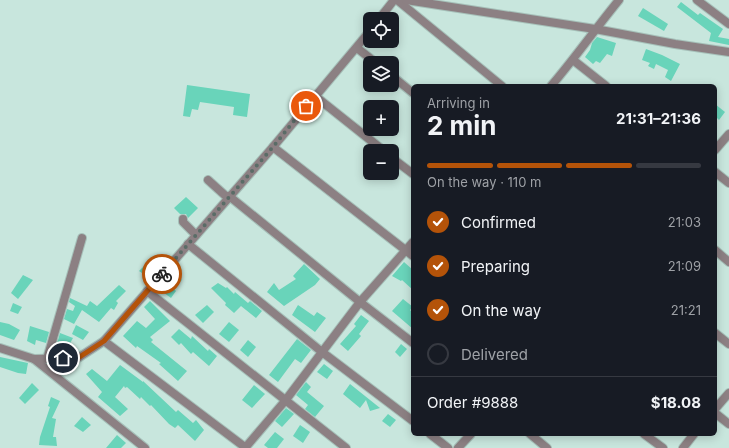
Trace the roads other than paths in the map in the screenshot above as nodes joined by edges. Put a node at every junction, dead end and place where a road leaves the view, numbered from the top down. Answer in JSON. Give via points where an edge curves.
{"nodes":[{"id":1,"x":394,"y":0,"type":"edge"},
{"id":2,"x":397,"y":0,"type":"edge"},
{"id":3,"x":406,"y":0,"type":"edge"},
{"id":4,"x":619,"y":0,"type":"edge"},
{"id":5,"x":697,"y":0,"type":"edge"},
{"id":6,"x":385,"y":12,"type":"edge"},
{"id":7,"x":729,"y":24,"type":"edge"},
{"id":8,"x":595,"y":29,"type":"junction"},
{"id":9,"x":363,"y":40,"type":"edge"},
{"id":10,"x":357,"y":48,"type":"junction"},
{"id":11,"x":729,"y":52,"type":"edge"},
{"id":12,"x":367,"y":56,"type":"edge"},
{"id":13,"x":573,"y":60,"type":"junction"},
{"id":14,"x":399,"y":82,"type":"edge"},
{"id":15,"x":500,"y":84,"type":"edge"},
{"id":16,"x":553,"y":84,"type":"edge"},
{"id":17,"x":603,"y":84,"type":"edge"},
{"id":18,"x":411,"y":91,"type":"edge"},
{"id":19,"x":315,"y":96,"type":"junction"},
{"id":20,"x":729,"y":134,"type":"edge"},
{"id":21,"x":375,"y":144,"type":"edge"},
{"id":22,"x":273,"y":147,"type":"junction"},
{"id":23,"x":717,"y":148,"type":"edge"},
{"id":24,"x":399,"y":163,"type":"edge"},
{"id":25,"x":411,"y":172,"type":"edge"},
{"id":26,"x":717,"y":174,"type":"edge"},
{"id":27,"x":208,"y":180,"type":"dead end"},
{"id":28,"x":729,"y":183,"type":"edge"},
{"id":29,"x":228,"y":197,"type":"junction"},
{"id":30,"x":183,"y":219,"type":"dead end"},
{"id":31,"x":196,"y":235,"type":"junction"},
{"id":32,"x":82,"y":238,"type":"dead end"},
{"id":33,"x":188,"y":244,"type":"junction"},
{"id":34,"x":411,"y":244,"type":"edge"},
{"id":35,"x":405,"y":250,"type":"junction"},
{"id":36,"x":717,"y":252,"type":"edge"},
{"id":37,"x":411,"y":254,"type":"edge"},
{"id":38,"x":729,"y":262,"type":"edge"},
{"id":39,"x":148,"y":291,"type":"junction"},
{"id":40,"x":360,"y":302,"type":"junction"},
{"id":41,"x":717,"y":335,"type":"edge"},
{"id":42,"x":104,"y":341,"type":"junction"},
{"id":43,"x":411,"y":341,"type":"edge"},
{"id":44,"x":729,"y":344,"type":"edge"},
{"id":45,"x":0,"y":348,"type":"edge"},
{"id":46,"x":322,"y":352,"type":"junction"},
{"id":47,"x":34,"y":359,"type":"junction"},
{"id":48,"x":47,"y":359,"type":"junction"},
{"id":49,"x":729,"y":393,"type":"edge"},
{"id":50,"x":285,"y":401,"type":"junction"},
{"id":51,"x":717,"y":407,"type":"edge"},
{"id":52,"x":717,"y":415,"type":"edge"},
{"id":53,"x":411,"y":419,"type":"edge"},
{"id":54,"x":729,"y":424,"type":"edge"},
{"id":55,"x":433,"y":436,"type":"edge"},
{"id":56,"x":469,"y":436,"type":"edge"},
{"id":57,"x":532,"y":436,"type":"edge"},
{"id":58,"x":647,"y":436,"type":"edge"},
{"id":59,"x":692,"y":436,"type":"edge"},
{"id":60,"x":145,"y":448,"type":"edge"},
{"id":61,"x":245,"y":448,"type":"edge"},
{"id":62,"x":346,"y":448,"type":"edge"},
{"id":63,"x":448,"y":448,"type":"edge"},
{"id":64,"x":458,"y":448,"type":"edge"},
{"id":65,"x":547,"y":448,"type":"edge"},
{"id":66,"x":663,"y":448,"type":"edge"},
{"id":67,"x":682,"y":448,"type":"edge"}],
"edges":[{"from":1,"to":6,"type":"street"},
{"from":2,"to":15,"type":"street"},
{"from":3,"to":8,"type":"street"},
{"from":4,"to":8,"type":"street"},
{"from":5,"to":7,"type":"street"},
{"from":8,"to":11,"type":"street"},
{"from":8,"to":13,"type":"street"},
{"from":9,"to":10,"type":"street"},
{"from":10,"to":12,"type":"street"},
{"from":10,"to":19,"type":"street"},
{"from":13,"to":16,"type":"street"},
{"from":13,"to":17,"type":"street"},
{"from":14,"to":18,"type":"street"},
{"from":19,"to":21,"type":"street"},
{"from":19,"to":22,"type":"street"},
{"from":20,"to":23,"type":"street"},
{"from":22,"to":29,"type":"street"},
{"from":22,"to":35,"type":"street"},
{"from":24,"to":25,"type":"street"},
{"from":26,"to":28,"type":"street"},
{"from":27,"to":29,"type":"street"},
{"from":29,"to":31,"type":"street"},
{"from":29,"to":40,"type":"street"},
{"from":30,"to":31,"type":"street"},
{"from":31,"to":33,"type":"street"},
{"from":32,"to":48,"type":"street"},
{"from":33,"to":39,"type":"street"},
{"from":33,"to":46,"type":"street"},
{"from":34,"to":35,"type":"street"},
{"from":35,"to":37,"type":"street"},
{"from":35,"to":40,"type":"street"},
{"from":36,"to":38,"type":"street"},
{"from":39,"to":42,"type":"street"},
{"from":39,"to":50,"type":"street"},
{"from":40,"to":43,"type":"street"},
{"from":40,"to":46,"type":"street"},
{"from":41,"to":44,"type":"street"},
{"from":42,"to":48,"type":"street","via":[[78,358]]},
{"from":42,"to":61,"type":"street"},
{"from":45,"to":47,"type":"street"},
{"from":46,"to":50,"type":"street"},
{"from":46,"to":53,"type":"street"},
{"from":47,"to":48,"type":"street"},
{"from":47,"to":60,"type":"street"},
{"from":49,"to":51,"type":"street"},
{"from":50,"to":61,"type":"street"},
{"from":50,"to":62,"type":"street"},
{"from":52,"to":54,"type":"street"},
{"from":55,"to":63,"type":"street"},
{"from":56,"to":64,"type":"street"},
{"from":57,"to":65,"type":"street"},
{"from":58,"to":66,"type":"street"},
{"from":59,"to":67,"type":"street"}]}
